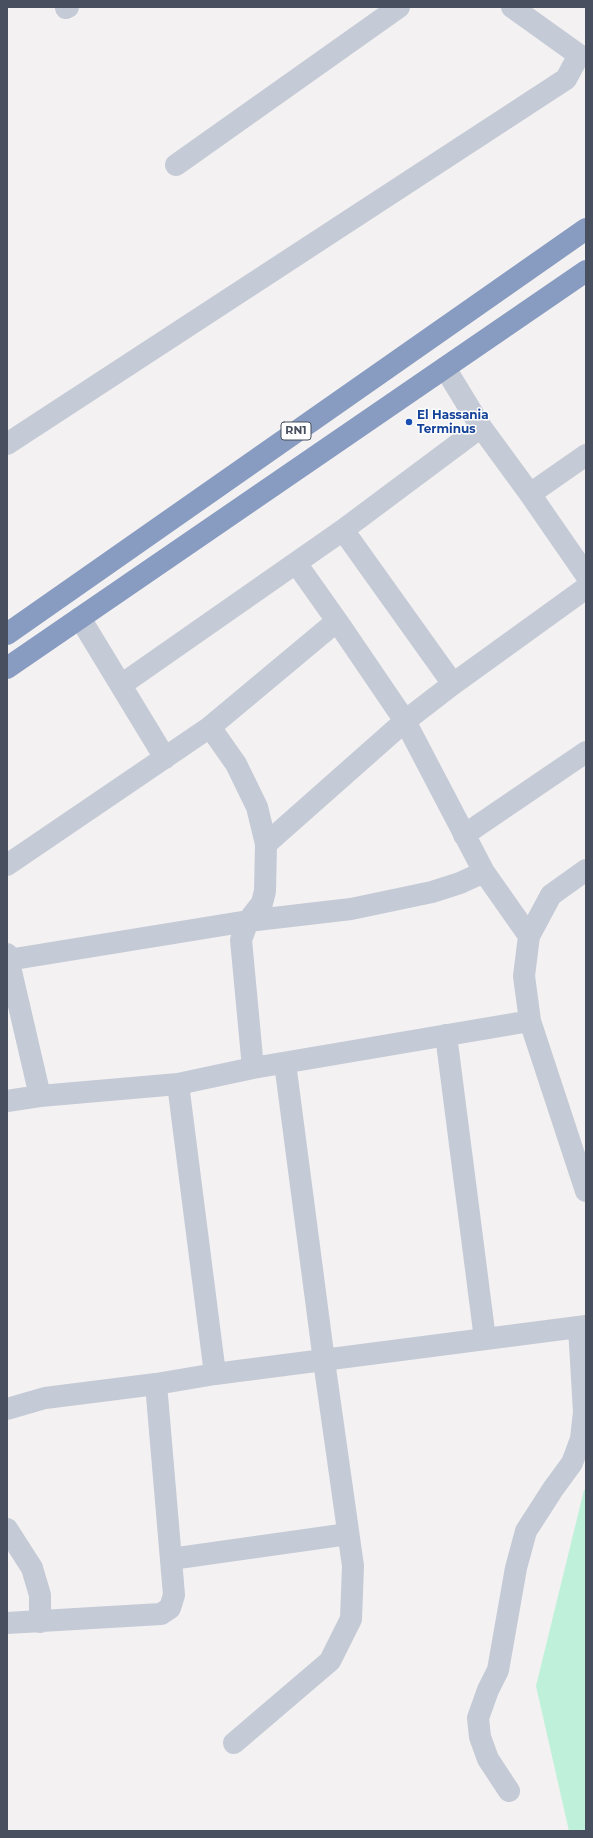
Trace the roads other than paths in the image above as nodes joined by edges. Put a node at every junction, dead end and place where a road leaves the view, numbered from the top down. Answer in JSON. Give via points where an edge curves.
{"nodes":[{"id":1,"x":400,"y":7,"type":"edge"},
{"id":2,"x":512,"y":7,"type":"edge"},
{"id":3,"x":176,"y":165,"type":"dead end"},
{"id":4,"x":586,"y":229,"type":"edge"},
{"id":5,"x":586,"y":270,"type":"edge"},
{"id":6,"x":445,"y":368,"type":"junction"},
{"id":7,"x":480,"y":427,"type":"junction"},
{"id":8,"x":7,"y":444,"type":"edge"},
{"id":9,"x":586,"y":455,"type":"edge"},
{"id":10,"x":530,"y":494,"type":"junction"},
{"id":11,"x":343,"y":530,"type":"junction"},
{"id":12,"x":296,"y":563,"type":"junction"},
{"id":13,"x":586,"y":576,"type":"edge"},
{"id":14,"x":586,"y":588,"type":"edge"},
{"id":15,"x":80,"y":618,"type":"junction"},
{"id":16,"x":337,"y":621,"type":"junction"},
{"id":17,"x":7,"y":634,"type":"edge"},
{"id":18,"x":7,"y":668,"type":"edge"},
{"id":19,"x":453,"y":684,"type":"junction"},
{"id":20,"x":122,"y":685,"type":"junction"},
{"id":21,"x":405,"y":721,"type":"junction"},
{"id":22,"x":210,"y":727,"type":"junction"},
{"id":23,"x":586,"y":752,"type":"edge"},
{"id":24,"x":165,"y":758,"type":"junction"},
{"id":25,"x":464,"y":835,"type":"junction"},
{"id":26,"x":266,"y":844,"type":"junction"},
{"id":27,"x":7,"y":866,"type":"edge"},
{"id":28,"x":586,"y":870,"type":"edge"},
{"id":29,"x":484,"y":872,"type":"junction"},
{"id":30,"x":248,"y":921,"type":"junction"},
{"id":31,"x":529,"y":936,"type":"junction"},
{"id":32,"x":8,"y":957,"type":"edge"},
{"id":33,"x":530,"y":1021,"type":"junction"},
{"id":34,"x":446,"y":1035,"type":"junction"},
{"id":35,"x":285,"y":1063,"type":"junction"},
{"id":36,"x":253,"y":1068,"type":"junction"},
{"id":37,"x":178,"y":1084,"type":"junction"},
{"id":38,"x":40,"y":1096,"type":"junction"},
{"id":39,"x":7,"y":1101,"type":"edge"},
{"id":40,"x":586,"y":1191,"type":"edge"},
{"id":41,"x":582,"y":1326,"type":"edge"},
{"id":42,"x":485,"y":1338,"type":"junction"},
{"id":43,"x":324,"y":1361,"type":"junction"},
{"id":44,"x":215,"y":1374,"type":"junction"},
{"id":45,"x":156,"y":1384,"type":"junction"},
{"id":46,"x":7,"y":1409,"type":"edge"},
{"id":47,"x":7,"y":1529,"type":"edge"},
{"id":48,"x":348,"y":1534,"type":"junction"},
{"id":49,"x":171,"y":1559,"type":"junction"},
{"id":50,"x":40,"y":1622,"type":"junction"},
{"id":51,"x":7,"y":1623,"type":"edge"},
{"id":52,"x":234,"y":1743,"type":"dead end"},
{"id":53,"x":509,"y":1791,"type":"dead end"}],
"edges":[{"from":1,"to":3,"type":"street"},
{"from":2,"to":8,"type":"street","via":[[579,55],[566,79]]},
{"from":4,"to":17,"type":"highway","number":"RN1"},
{"from":5,"to":6,"type":"highway","number":"RN1"},
{"from":6,"to":7,"type":"street"},
{"from":6,"to":15,"type":"highway","number":"RN1"},
{"from":7,"to":10,"type":"street"},
{"from":7,"to":11,"type":"street"},
{"from":9,"to":10,"type":"street"},
{"from":10,"to":13,"type":"street"},
{"from":11,"to":12,"type":"street"},
{"from":11,"to":19,"type":"street"},
{"from":12,"to":16,"type":"street"},
{"from":12,"to":20,"type":"street"},
{"from":14,"to":19,"type":"street"},
{"from":15,"to":18,"type":"highway","number":"RN1"},
{"from":15,"to":20,"type":"street"},
{"from":16,"to":21,"type":"street"},
{"from":16,"to":22,"type":"street"},
{"from":19,"to":21,"type":"street"},
{"from":20,"to":24,"type":"street"},
{"from":21,"to":25,"type":"street"},
{"from":21,"to":26,"type":"street"},
{"from":22,"to":24,"type":"street"},
{"from":22,"to":26,"type":"street","via":[[236,764],[257,807]]},
{"from":23,"to":25,"type":"street"},
{"from":24,"to":27,"type":"street"},
{"from":25,"to":29,"type":"street"},
{"from":26,"to":30,"type":"street","via":[[265,891],[262,903]]},
{"from":28,"to":31,"type":"street","via":[[551,895]]},
{"from":29,"to":30,"type":"street","via":[[432,892],[351,909]]},
{"from":29,"to":31,"type":"street"},
{"from":30,"to":32,"type":"street"},
{"from":30,"to":36,"type":"street","via":[[241,940]]},
{"from":31,"to":33,"type":"street","via":[[524,976]]},
{"from":32,"to":38,"type":"street"},
{"from":33,"to":34,"type":"street"},
{"from":33,"to":40,"type":"street"},
{"from":34,"to":35,"type":"street"},
{"from":34,"to":42,"type":"street"},
{"from":35,"to":36,"type":"street"},
{"from":35,"to":43,"type":"street"},
{"from":36,"to":37,"type":"street"},
{"from":37,"to":38,"type":"street"},
{"from":37,"to":44,"type":"street"},
{"from":38,"to":39,"type":"street"},
{"from":41,"to":42,"type":"street"},
{"from":41,"to":53,"type":"street","via":[[584,1412],[581,1439],[572,1463],[526,1531],[516,1568],[498,1670],[478,1718],[480,1737],[488,1759]]},
{"from":42,"to":43,"type":"street"},
{"from":43,"to":44,"type":"street"},
{"from":43,"to":48,"type":"street"},
{"from":44,"to":45,"type":"street"},
{"from":45,"to":46,"type":"street","via":[[45,1398]]},
{"from":45,"to":49,"type":"street"},
{"from":47,"to":50,"type":"street","via":[[32,1568],[40,1595]]},
{"from":48,"to":49,"type":"street"},
{"from":48,"to":52,"type":"street","via":[[353,1566],[351,1619],[330,1661]]},
{"from":49,"to":50,"type":"street","via":[[174,1595],[170,1608],[161,1614]]},
{"from":50,"to":51,"type":"street"}]}
